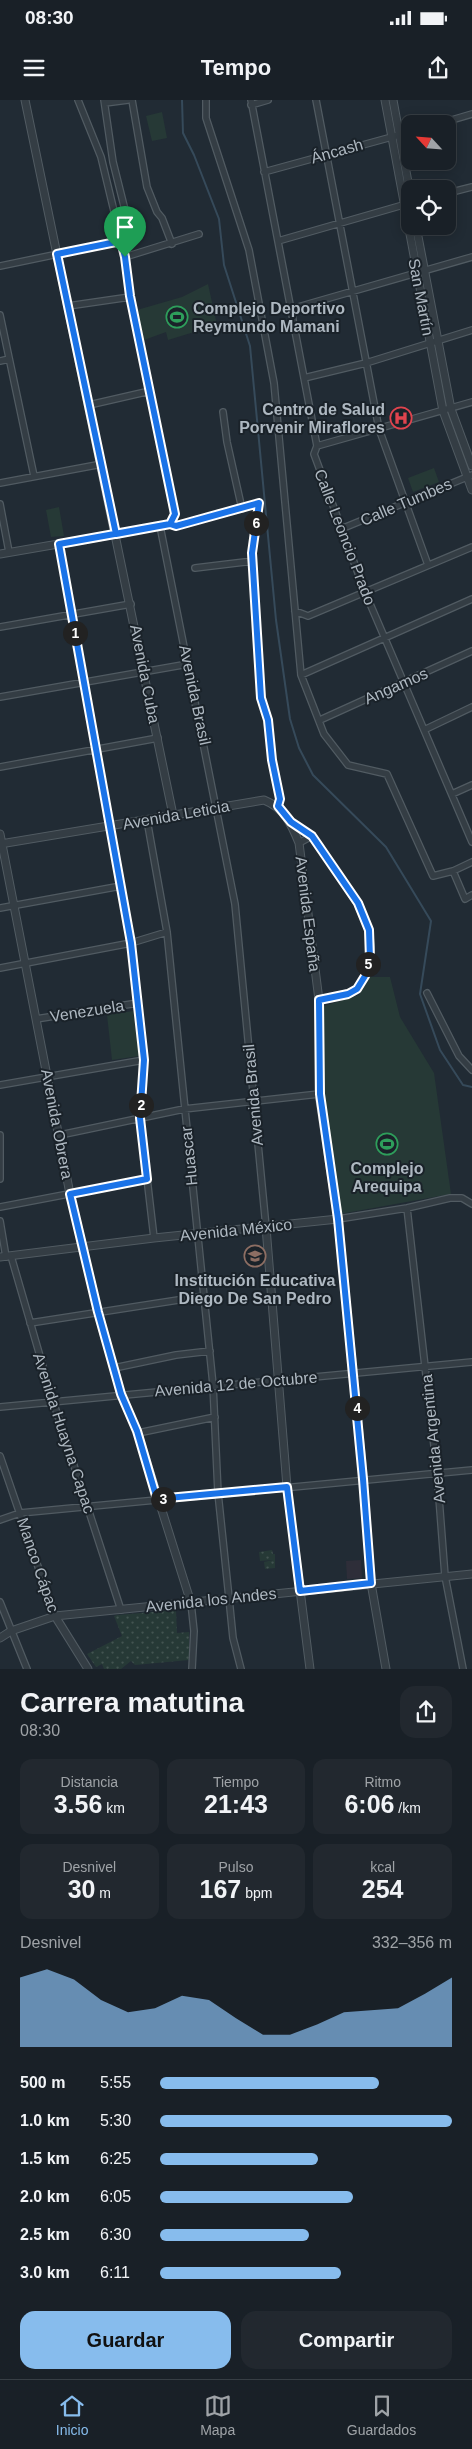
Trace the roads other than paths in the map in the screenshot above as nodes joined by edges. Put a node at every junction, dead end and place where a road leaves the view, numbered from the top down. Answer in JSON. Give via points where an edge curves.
{"nodes":[{"id":1,"x":25,"y":100,"type":"edge"},
{"id":2,"x":78,"y":100,"type":"edge"},
{"id":3,"x":128,"y":100,"type":"edge"},
{"id":4,"x":132,"y":100,"type":"edge"},
{"id":5,"x":206,"y":100,"type":"edge"},
{"id":6,"x":268,"y":100,"type":"edge"},
{"id":7,"x":316,"y":100,"type":"edge"},
{"id":8,"x":385,"y":100,"type":"edge"},
{"id":9,"x":392,"y":100,"type":"edge"},
{"id":10,"x":105,"y":102,"type":"edge"},
{"id":11,"x":251,"y":102,"type":"edge"},
{"id":12,"x":472,"y":114,"type":"edge"},
{"id":13,"x":456,"y":119,"type":"edge"},
{"id":14,"x":401,"y":133,"type":"edge"},
{"id":15,"x":395,"y":134,"type":"junction"},
{"id":16,"x":327,"y":154,"type":"junction"},
{"id":17,"x":401,"y":165,"type":"edge"},
{"id":18,"x":402,"y":170,"type":"joint"},
{"id":19,"x":264,"y":172,"type":"junction"},
{"id":20,"x":403,"y":180,"type":"edge"},
{"id":21,"x":405,"y":180,"type":"edge"},
{"id":22,"x":472,"y":187,"type":"edge"},
{"id":23,"x":456,"y":191,"type":"edge"},
{"id":24,"x":401,"y":206,"type":"edge"},
{"id":25,"x":340,"y":222,"type":"junction"},
{"id":26,"x":199,"y":234,"type":"dead end"},
{"id":27,"x":413,"y":235,"type":"edge"},
{"id":28,"x":417,"y":235,"type":"edge"},
{"id":29,"x":121,"y":241,"type":"junction"},
{"id":30,"x":278,"y":241,"type":"junction"},
{"id":31,"x":172,"y":244,"type":"junction"},
{"id":32,"x":57,"y":254,"type":"junction"},
{"id":33,"x":125,"y":257,"type":"junction"},
{"id":34,"x":472,"y":257,"type":"edge"},
{"id":35,"x":0,"y":266,"type":"edge"},
{"id":36,"x":421,"y":272,"type":"junction"},
{"id":37,"x":353,"y":291,"type":"junction"},
{"id":38,"x":130,"y":296,"type":"junction"},
{"id":39,"x":68,"y":306,"type":"junction"},
{"id":40,"x":291,"y":309,"type":"junction"},
{"id":41,"x":0,"y":315,"type":"edge"},
{"id":42,"x":472,"y":330,"type":"edge"},
{"id":43,"x":434,"y":341,"type":"junction"},
{"id":44,"x":9,"y":359,"type":"junction"},
{"id":45,"x":0,"y":361,"type":"edge"},
{"id":46,"x":366,"y":363,"type":"junction"},
{"id":47,"x":304,"y":378,"type":"junction"},
{"id":48,"x":150,"y":391,"type":"junction"},
{"id":49,"x":472,"y":402,"type":"edge"},
{"id":50,"x":89,"y":405,"type":"junction"},
{"id":51,"x":447,"y":410,"type":"junction"},
{"id":52,"x":223,"y":412,"type":"dead end"},
{"id":53,"x":379,"y":429,"type":"junction"},
{"id":54,"x":318,"y":446,"type":"junction"},
{"id":55,"x":102,"y":464,"type":"junction"},
{"id":56,"x":472,"y":466,"type":"edge"},
{"id":57,"x":34,"y":476,"type":"junction"},
{"id":58,"x":470,"y":476,"type":"edge"},
{"id":59,"x":0,"y":483,"type":"edge"},
{"id":60,"x":472,"y":490,"type":"edge"},
{"id":61,"x":405,"y":501,"type":"junction"},
{"id":62,"x":0,"y":504,"type":"edge"},
{"id":63,"x":242,"y":509,"type":"junction"},
{"id":64,"x":170,"y":524,"type":"junction"},
{"id":65,"x":160,"y":526,"type":"junction"},
{"id":66,"x":341,"y":529,"type":"junction"},
{"id":67,"x":116,"y":534,"type":"junction"},
{"id":68,"x":59,"y":544,"type":"junction"},
{"id":69,"x":472,"y":548,"type":"edge"},
{"id":70,"x":9,"y":552,"type":"junction"},
{"id":71,"x":0,"y":554,"type":"edge"},
{"id":72,"x":253,"y":561,"type":"junction"},
{"id":73,"x":428,"y":565,"type":"junction"},
{"id":74,"x":195,"y":568,"type":"dead end"},
{"id":75,"x":365,"y":592,"type":"junction"},
{"id":76,"x":472,"y":599,"type":"edge"},
{"id":77,"x":131,"y":604,"type":"junction"},
{"id":78,"x":295,"y":611,"type":"junction"},
{"id":79,"x":72,"y":614,"type":"junction"},
{"id":80,"x":0,"y":627,"type":"edge"},
{"id":81,"x":384,"y":639,"type":"junction"},
{"id":82,"x":472,"y":651,"type":"edge"},
{"id":83,"x":188,"y":664,"type":"junction"},
{"id":84,"x":144,"y":672,"type":"junction"},
{"id":85,"x":302,"y":675,"type":"junction"},
{"id":86,"x":84,"y":683,"type":"junction"},
{"id":87,"x":403,"y":683,"type":"junction"},
{"id":88,"x":0,"y":698,"type":"edge"},
{"id":89,"x":472,"y":706,"type":"edge"},
{"id":90,"x":320,"y":720,"type":"junction"},
{"id":91,"x":424,"y":730,"type":"junction"},
{"id":92,"x":158,"y":738,"type":"junction"},
{"id":93,"x":96,"y":750,"type":"junction"},
{"id":94,"x":0,"y":767,"type":"edge"},
{"id":95,"x":472,"y":785,"type":"edge"},
{"id":96,"x":452,"y":794,"type":"junction"},
{"id":97,"x":264,"y":800,"type":"joint"},
{"id":98,"x":278,"y":806,"type":"junction"},
{"id":99,"x":218,"y":808,"type":"junction"},
{"id":100,"x":173,"y":815,"type":"junction"},
{"id":101,"x":147,"y":820,"type":"junction"},
{"id":102,"x":291,"y":822,"type":"junction"},
{"id":103,"x":110,"y":826,"type":"junction"},
{"id":104,"x":0,"y":834,"type":"edge"},
{"id":105,"x":312,"y":836,"type":"junction"},
{"id":106,"x":472,"y":842,"type":"edge"},
{"id":107,"x":299,"y":843,"type":"junction"},
{"id":108,"x":1,"y":844,"type":"edge"},
{"id":109,"x":472,"y":862,"type":"edge"},
{"id":110,"x":453,"y":871,"type":"junction"},
{"id":111,"x":120,"y":886,"type":"junction"},
{"id":112,"x":472,"y":895,"type":"edge"},
{"id":113,"x":14,"y":906,"type":"junction"},
{"id":114,"x":0,"y":908,"type":"edge"},
{"id":115,"x":167,"y":932,"type":"junction"},
{"id":116,"x":131,"y":943,"type":"junction"},
{"id":117,"x":25,"y":963,"type":"junction"},
{"id":118,"x":0,"y":968,"type":"edge"},
{"id":119,"x":427,"y":994,"type":"dead end"},
{"id":120,"x":319,"y":1000,"type":"junction"},
{"id":121,"x":138,"y":1003,"type":"junction"},
{"id":122,"x":36,"y":1020,"type":"junction"},
{"id":123,"x":144,"y":1060,"type":"junction"},
{"id":124,"x":472,"y":1070,"type":"edge"},
{"id":125,"x":48,"y":1077,"type":"junction"},
{"id":126,"x":0,"y":1085,"type":"edge"},
{"id":127,"x":320,"y":1094,"type":"junction"},
{"id":128,"x":254,"y":1102,"type":"junction"},
{"id":129,"x":184,"y":1109,"type":"junction"},
{"id":130,"x":140,"y":1118,"type":"junction"},
{"id":131,"x":0,"y":1134,"type":"edge"},
{"id":132,"x":60,"y":1135,"type":"junction"},
{"id":133,"x":147,"y":1179,"type":"junction"},
{"id":134,"x":0,"y":1180,"type":"edge"},
{"id":135,"x":70,"y":1194,"type":"junction"},
{"id":136,"x":471,"y":1203,"type":"edge"},
{"id":137,"x":0,"y":1207,"type":"edge"},
{"id":138,"x":407,"y":1208,"type":"junction"},
{"id":139,"x":338,"y":1219,"type":"junction"},
{"id":140,"x":0,"y":1220,"type":"edge"},
{"id":141,"x":266,"y":1227,"type":"junction"},
{"id":142,"x":197,"y":1234,"type":"junction"},
{"id":143,"x":154,"y":1238,"type":"junction"},
{"id":144,"x":83,"y":1248,"type":"junction"},
{"id":145,"x":6,"y":1257,"type":"edge"},
{"id":146,"x":204,"y":1296,"type":"junction"},
{"id":147,"x":98,"y":1312,"type":"junction"},
{"id":148,"x":30,"y":1323,"type":"junction"},
{"id":149,"x":210,"y":1351,"type":"junction"},
{"id":150,"x":472,"y":1362,"type":"edge"},
{"id":151,"x":425,"y":1367,"type":"junction"},
{"id":152,"x":114,"y":1368,"type":"junction"},
{"id":153,"x":354,"y":1372,"type":"junction"},
{"id":154,"x":279,"y":1380,"type":"junction"},
{"id":155,"x":213,"y":1385,"type":"junction"},
{"id":156,"x":121,"y":1394,"type":"junction"},
{"id":157,"x":53,"y":1401,"type":"junction"},
{"id":158,"x":0,"y":1407,"type":"edge"},
{"id":159,"x":215,"y":1417,"type":"junction"},
{"id":160,"x":138,"y":1433,"type":"junction"},
{"id":161,"x":0,"y":1456,"type":"edge"},
{"id":162,"x":472,"y":1470,"type":"edge"},
{"id":163,"x":438,"y":1472,"type":"junction"},
{"id":164,"x":363,"y":1479,"type":"junction"},
{"id":165,"x":287,"y":1487,"type":"junction"},
{"id":166,"x":218,"y":1493,"type":"junction"},
{"id":167,"x":157,"y":1499,"type":"junction"},
{"id":168,"x":88,"y":1506,"type":"junction"},
{"id":169,"x":20,"y":1513,"type":"junction"},
{"id":170,"x":0,"y":1520,"type":"edge"},
{"id":171,"x":472,"y":1574,"type":"edge"},
{"id":172,"x":445,"y":1576,"type":"junction"},
{"id":173,"x":371,"y":1583,"type":"junction"},
{"id":174,"x":300,"y":1591,"type":"junction"},
{"id":175,"x":229,"y":1598,"type":"junction"},
{"id":176,"x":0,"y":1602,"type":"edge"},
{"id":177,"x":192,"y":1602,"type":"junction"},
{"id":178,"x":121,"y":1610,"type":"junction"},
{"id":179,"x":55,"y":1616,"type":"junction"},
{"id":180,"x":11,"y":1631,"type":"junction"},
{"id":181,"x":0,"y":1638,"type":"edge"},
{"id":182,"x":27,"y":1669,"type":"edge"},
{"id":183,"x":88,"y":1669,"type":"edge"},
{"id":184,"x":192,"y":1669,"type":"edge"},
{"id":185,"x":241,"y":1669,"type":"edge"},
{"id":186,"x":310,"y":1669,"type":"edge"},
{"id":187,"x":386,"y":1669,"type":"edge"},
{"id":188,"x":463,"y":1669,"type":"edge"}],
"edges":[{"from":1,"to":32,"type":"street","name":"Avenida Cuba"},
{"from":2,"to":29,"type":"street","via":[[101,157]]},
{"from":3,"to":10,"type":"street"},
{"from":4,"to":31,"type":"street","via":[[146,187]]},
{"from":5,"to":78,"type":"street","via":[[206,118],[249,250],[274,383]]},
{"from":6,"to":11,"type":"street"},
{"from":7,"to":16,"type":"street"},
{"from":8,"to":15,"type":"street","name":"San Martín"},
{"from":9,"to":15,"type":"street","name":"San Martín"},
{"from":10,"to":29,"type":"street","via":[[113,162],[125,210]]},
{"from":11,"to":19,"type":"street","name":"Calle Leoncio Prado"},
{"from":12,"to":13,"type":"street"},
{"from":14,"to":15,"type":"street","name":"Áncash"},
{"from":15,"to":16,"type":"street","name":"Áncash"},
{"from":15,"to":17,"type":"street","name":"San Martín"},
{"from":16,"to":19,"type":"street","name":"Áncash"},
{"from":16,"to":25,"type":"street"},
{"from":18,"to":20,"type":"street","name":"San Martín"},
{"from":18,"to":21,"type":"street","name":"San Martín"},
{"from":19,"to":30,"type":"street","name":"Calle Leoncio Prado"},
{"from":22,"to":23,"type":"street"},
{"from":24,"to":25,"type":"street"},
{"from":25,"to":30,"type":"street"},
{"from":25,"to":37,"type":"street"},
{"from":26,"to":31,"type":"street"},
{"from":27,"to":36,"type":"street","name":"San Martín"},
{"from":28,"to":36,"type":"street","name":"San Martín"},
{"from":29,"to":32,"type":"street"},
{"from":29,"to":33,"type":"street"},
{"from":30,"to":40,"type":"street","name":"Calle Leoncio Prado"},
{"from":31,"to":33,"type":"street"},
{"from":32,"to":35,"type":"street"},
{"from":32,"to":39,"type":"street","name":"Avenida Cuba"},
{"from":33,"to":38,"type":"street"},
{"from":34,"to":36,"type":"street"},
{"from":36,"to":37,"type":"street"},
{"from":36,"to":43,"type":"street","name":"San Martín"},
{"from":37,"to":40,"type":"street"},
{"from":37,"to":46,"type":"street"},
{"from":38,"to":39,"type":"street"},
{"from":38,"to":48,"type":"street"},
{"from":39,"to":50,"type":"street","name":"Avenida Cuba"},
{"from":40,"to":47,"type":"street","name":"Calle Leoncio Prado"},
{"from":41,"to":44,"type":"street"},
{"from":42,"to":43,"type":"street"},
{"from":43,"to":46,"type":"street"},
{"from":43,"to":51,"type":"street","name":"San Martín"},
{"from":44,"to":45,"type":"street"},
{"from":44,"to":57,"type":"street"},
{"from":46,"to":47,"type":"street"},
{"from":46,"to":53,"type":"street"},
{"from":47,"to":54,"type":"street","name":"Calle Leoncio Prado"},
{"from":48,"to":50,"type":"street"},
{"from":48,"to":64,"type":"street","via":[[175,514]]},
{"from":49,"to":51,"type":"street"},
{"from":50,"to":55,"type":"street","name":"Avenida Cuba"},
{"from":51,"to":53,"type":"street"},
{"from":51,"to":56,"type":"street","name":"San Martín"},
{"from":51,"to":58,"type":"street","name":"San Martín"},
{"from":52,"to":63,"type":"street","via":[[226,442]]},
{"from":53,"to":54,"type":"street"},
{"from":53,"to":61,"type":"street"},
{"from":54,"to":66,"type":"street","name":"Calle Leoncio Prado","via":[[314,454]]},
{"from":55,"to":57,"type":"street"},
{"from":55,"to":67,"type":"street","name":"Avenida Cuba"},
{"from":57,"to":59,"type":"street"},
{"from":58,"to":60,"type":"street","name":"San Martín"},
{"from":58,"to":61,"type":"street","name":"Calle Tumbes"},
{"from":61,"to":66,"type":"street","name":"Calle Tumbes"},
{"from":61,"to":73,"type":"street"},
{"from":62,"to":70,"type":"street"},
{"from":63,"to":64,"type":"street","via":[[176,526]]},
{"from":63,"to":72,"type":"street","via":[[259,503]]},
{"from":64,"to":65,"type":"street"},
{"from":65,"to":67,"type":"street"},
{"from":65,"to":83,"type":"street","name":"Avenida Brasil"},
{"from":66,"to":75,"type":"street","name":"Calle Leoncio Prado"},
{"from":67,"to":68,"type":"street"},
{"from":67,"to":77,"type":"street","name":"Avenida Cuba"},
{"from":68,"to":70,"type":"street"},
{"from":68,"to":79,"type":"street"},
{"from":69,"to":73,"type":"street"},
{"from":70,"to":71,"type":"street"},
{"from":72,"to":74,"type":"street"},
{"from":72,"to":98,"type":"street","via":[[261,698],[268,720],[280,799]]},
{"from":73,"to":75,"type":"street"},
{"from":75,"to":78,"type":"street","via":[[308,616]]},
{"from":75,"to":81,"type":"street","name":"Calle Leoncio Prado"},
{"from":76,"to":81,"type":"street"},
{"from":77,"to":79,"type":"street"},
{"from":77,"to":84,"type":"street","name":"Avenida Cuba"},
{"from":78,"to":85,"type":"street"},
{"from":79,"to":80,"type":"street"},
{"from":79,"to":86,"type":"street"},
{"from":81,"to":85,"type":"street"},
{"from":81,"to":87,"type":"street","name":"Calle Leoncio Prado"},
{"from":82,"to":87,"type":"street","name":"Angamos"},
{"from":83,"to":84,"type":"street"},
{"from":83,"to":99,"type":"street","name":"Avenida Brasil"},
{"from":84,"to":86,"type":"street"},
{"from":84,"to":92,"type":"street","name":"Avenida Cuba"},
{"from":85,"to":90,"type":"street"},
{"from":86,"to":88,"type":"street"},
{"from":86,"to":93,"type":"street"},
{"from":87,"to":90,"type":"street","name":"Angamos"},
{"from":87,"to":91,"type":"street","name":"Calle Leoncio Prado"},
{"from":89,"to":91,"type":"street"},
{"from":90,"to":110,"type":"street","via":[[324,734],[348,765],[387,774],[433,876]]},
{"from":91,"to":96,"type":"street","name":"Calle Leoncio Prado"},
{"from":92,"to":93,"type":"street"},
{"from":92,"to":100,"type":"street","name":"Avenida Cuba"},
{"from":93,"to":94,"type":"street"},
{"from":93,"to":103,"type":"street"},
{"from":95,"to":96,"type":"street"},
{"from":96,"to":106,"type":"street","name":"Calle Leoncio Prado"},
{"from":97,"to":98,"type":"street","name":"Avenida España"},
{"from":97,"to":99,"type":"street","name":"Avenida Leticia"},
{"from":98,"to":102,"type":"street","name":"Avenida España"},
{"from":99,"to":100,"type":"street","name":"Avenida Leticia"},
{"from":99,"to":128,"type":"street","name":"Avenida Brasil","via":[[235,904]]},
{"from":100,"to":101,"type":"street","name":"Avenida Leticia"},
{"from":101,"to":103,"type":"street","name":"Avenida Leticia"},
{"from":101,"to":115,"type":"street","name":"Huascar"},
{"from":102,"to":105,"type":"street"},
{"from":102,"to":107,"type":"street","name":"Avenida España"},
{"from":103,"to":108,"type":"street","name":"Avenida Leticia"},
{"from":103,"to":111,"type":"street"},
{"from":104,"to":108,"type":"street","name":"Avenida Obrera"},
{"from":105,"to":107,"type":"street"},
{"from":105,"to":120,"type":"street","via":[[365,916],[371,947],[365,976],[357,989]]},
{"from":107,"to":120,"type":"street","name":"Avenida España"},
{"from":108,"to":113,"type":"street","name":"Avenida Obrera"},
{"from":109,"to":110,"type":"street"},
{"from":110,"to":112,"type":"street","via":[[465,899]]},
{"from":111,"to":113,"type":"street"},
{"from":111,"to":116,"type":"street"},
{"from":113,"to":114,"type":"street"},
{"from":113,"to":117,"type":"street","name":"Avenida Obrera"},
{"from":115,"to":116,"type":"street"},
{"from":115,"to":129,"type":"street","name":"Huascar"},
{"from":116,"to":117,"type":"street"},
{"from":116,"to":121,"type":"street"},
{"from":117,"to":118,"type":"street"},
{"from":117,"to":122,"type":"street","name":"Avenida Obrera"},
{"from":119,"to":124,"type":"street","via":[[459,1056]]},
{"from":120,"to":127,"type":"street","name":"Avenida España"},
{"from":121,"to":122,"type":"street","name":"Venezuela"},
{"from":121,"to":123,"type":"street"},
{"from":122,"to":125,"type":"street","name":"Avenida Obrera"},
{"from":123,"to":125,"type":"street"},
{"from":123,"to":130,"type":"street"},
{"from":125,"to":126,"type":"street"},
{"from":125,"to":132,"type":"street","name":"Avenida Obrera"},
{"from":127,"to":128,"type":"street"},
{"from":127,"to":139,"type":"street","name":"Avenida España"},
{"from":128,"to":129,"type":"street"},
{"from":128,"to":141,"type":"street","name":"Avenida Brasil"},
{"from":129,"to":130,"type":"street"},
{"from":129,"to":142,"type":"street","name":"Huascar"},
{"from":130,"to":132,"type":"street"},
{"from":130,"to":133,"type":"street"},
{"from":131,"to":134,"type":"street"},
{"from":132,"to":135,"type":"street","name":"Avenida Obrera"},
{"from":133,"to":135,"type":"street"},
{"from":133,"to":143,"type":"street"},
{"from":135,"to":137,"type":"street"},
{"from":135,"to":144,"type":"street","name":"Avenida Obrera"},
{"from":136,"to":138,"type":"street","name":"Avenida México","via":[[462,1198],[450,1198]]},
{"from":138,"to":139,"type":"street","name":"Avenida México"},
{"from":138,"to":151,"type":"street","name":"Avenida Argentina"},
{"from":139,"to":141,"type":"street","name":"Avenida México"},
{"from":139,"to":153,"type":"street","name":"Avenida España"},
{"from":140,"to":145,"type":"street","name":"Avenida Huayna Capac"},
{"from":141,"to":142,"type":"street","name":"Avenida México"},
{"from":141,"to":154,"type":"street","name":"Avenida Brasil"},
{"from":142,"to":143,"type":"street","name":"Avenida México"},
{"from":142,"to":146,"type":"street","name":"Huascar"},
{"from":143,"to":144,"type":"street","name":"Avenida México"},
{"from":144,"to":145,"type":"street","name":"Avenida México"},
{"from":144,"to":147,"type":"street","name":"Avenida Obrera"},
{"from":145,"to":148,"type":"street","name":"Avenida Huayna Capac"},
{"from":146,"to":147,"type":"street"},
{"from":146,"to":149,"type":"street","name":"Huascar"},
{"from":147,"to":148,"type":"street"},
{"from":147,"to":152,"type":"street","name":"Avenida Obrera"},
{"from":148,"to":157,"type":"street","name":"Avenida Huayna Capac"},
{"from":149,"to":152,"type":"street"},
{"from":149,"to":155,"type":"street","name":"Huascar"},
{"from":150,"to":151,"type":"street","name":"Avenida 12 de Octubre"},
{"from":151,"to":153,"type":"street","name":"Avenida 12 de Octubre"},
{"from":151,"to":163,"type":"street","name":"Avenida Argentina"},
{"from":152,"to":156,"type":"street","name":"Avenida Obrera"},
{"from":153,"to":154,"type":"street","name":"Avenida 12 de Octubre"},
{"from":153,"to":164,"type":"street","name":"Avenida España"},
{"from":154,"to":155,"type":"street","name":"Avenida 12 de Octubre"},
{"from":154,"to":165,"type":"street","name":"Avenida Brasil"},
{"from":155,"to":156,"type":"street","name":"Avenida 12 de Octubre"},
{"from":155,"to":159,"type":"street","name":"Huascar"},
{"from":156,"to":157,"type":"street","name":"Avenida 12 de Octubre"},
{"from":156,"to":160,"type":"street","name":"Avenida Obrera"},
{"from":157,"to":158,"type":"street","name":"Avenida 12 de Octubre"},
{"from":157,"to":168,"type":"street","name":"Avenida Huayna Capac"},
{"from":159,"to":160,"type":"street"},
{"from":159,"to":166,"type":"street","name":"Huascar"},
{"from":160,"to":167,"type":"street","name":"Avenida Obrera"},
{"from":161,"to":169,"type":"street","name":"Manco Cápac"},
{"from":162,"to":163,"type":"street"},
{"from":163,"to":164,"type":"street"},
{"from":163,"to":172,"type":"street","name":"Avenida Argentina"},
{"from":164,"to":165,"type":"street"},
{"from":164,"to":173,"type":"street","name":"Avenida España"},
{"from":165,"to":166,"type":"street"},
{"from":165,"to":174,"type":"street","name":"Avenida Brasil"},
{"from":166,"to":167,"type":"street"},
{"from":166,"to":175,"type":"street","name":"Huascar"},
{"from":167,"to":168,"type":"street"},
{"from":167,"to":177,"type":"street","name":"Avenida Obrera"},
{"from":168,"to":169,"type":"street"},
{"from":168,"to":178,"type":"street","name":"Avenida Huayna Capac"},
{"from":169,"to":170,"type":"street"},
{"from":169,"to":179,"type":"street","name":"Manco Cápac"},
{"from":171,"to":172,"type":"street","name":"Avenida los Andes"},
{"from":172,"to":173,"type":"street","name":"Avenida los Andes"},
{"from":172,"to":188,"type":"street","name":"Avenida Argentina"},
{"from":173,"to":174,"type":"street","name":"Avenida los Andes"},
{"from":173,"to":187,"type":"street","name":"Avenida España"},
{"from":174,"to":175,"type":"street","name":"Avenida los Andes"},
{"from":174,"to":186,"type":"street","name":"Avenida Brasil"},
{"from":175,"to":177,"type":"street","name":"Avenida los Andes"},
{"from":175,"to":185,"type":"street","name":"Huascar"},
{"from":176,"to":180,"type":"street"},
{"from":177,"to":178,"type":"street","name":"Avenida los Andes"},
{"from":177,"to":184,"type":"street","name":"Avenida Obrera"},
{"from":178,"to":179,"type":"street","name":"Avenida los Andes"},
{"from":179,"to":180,"type":"street","name":"Avenida los Andes"},
{"from":179,"to":183,"type":"street","name":"Manco Cápac"},
{"from":180,"to":181,"type":"street","name":"Avenida los Andes"},
{"from":180,"to":182,"type":"street"}]}
